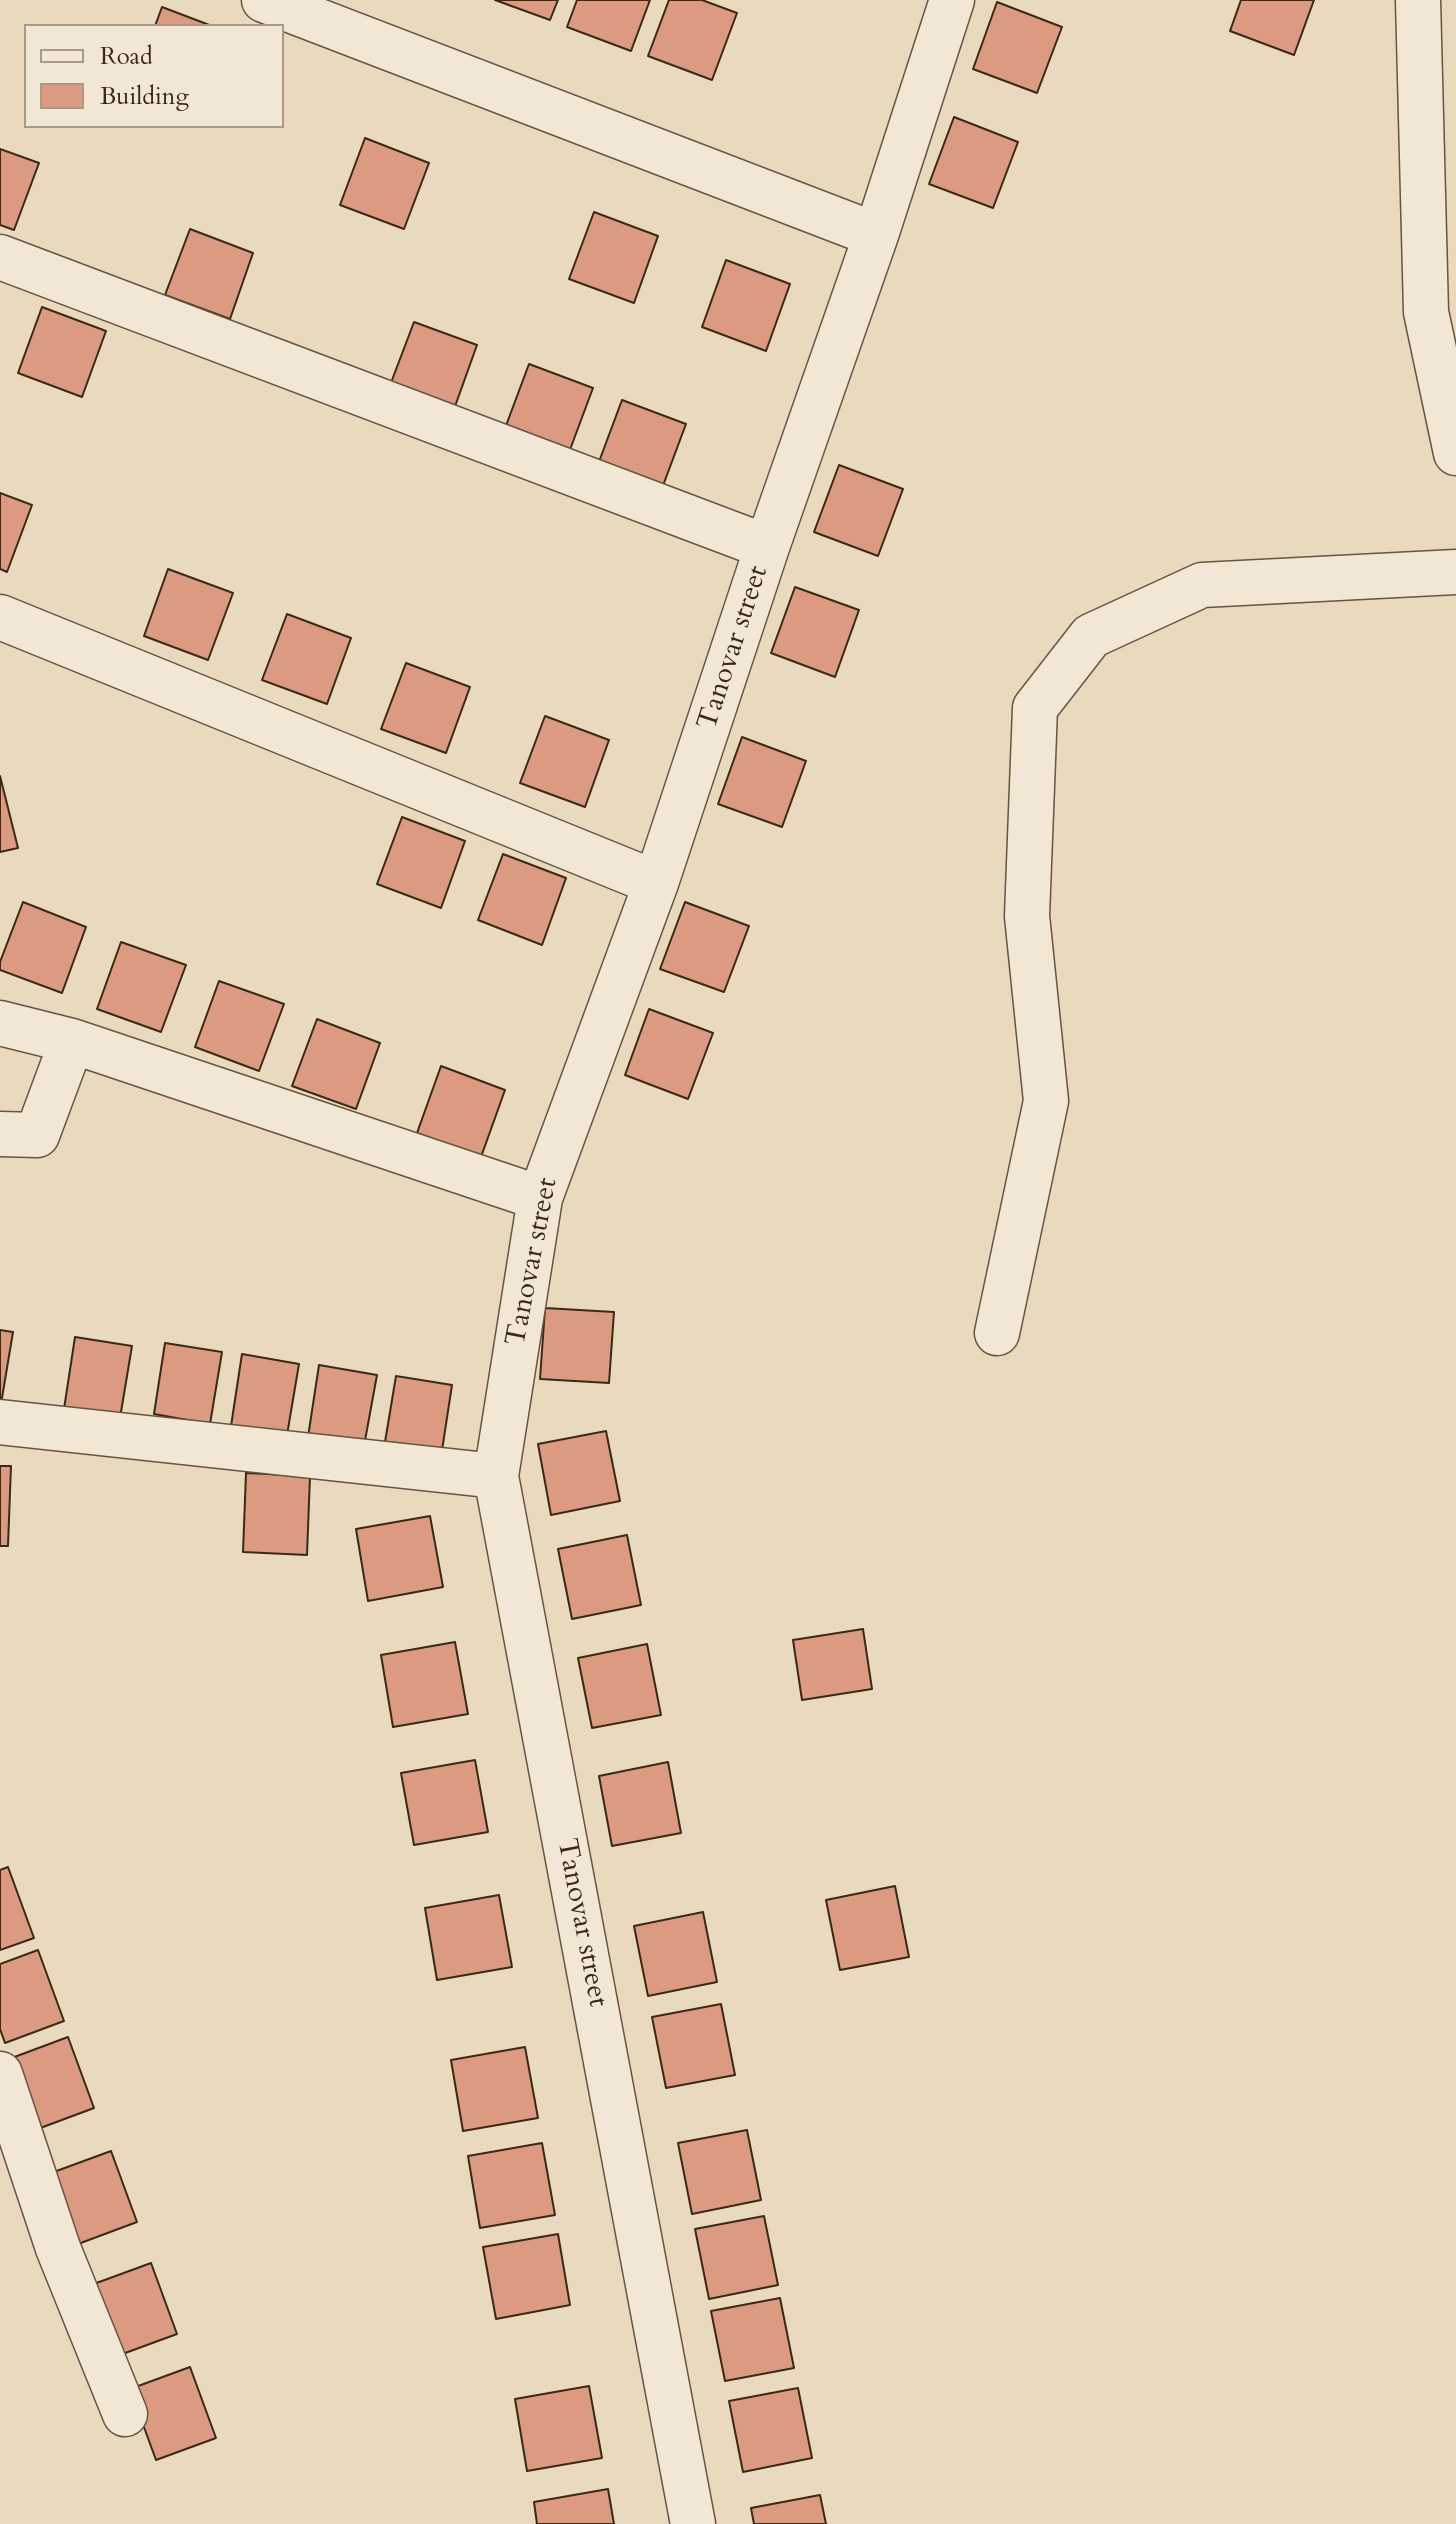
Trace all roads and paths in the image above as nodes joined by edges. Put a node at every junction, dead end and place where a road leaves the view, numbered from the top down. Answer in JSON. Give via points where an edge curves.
{"nodes":[{"id":1,"x":264,"y":0,"type":"edge"},
{"id":2,"x":952,"y":0,"type":"edge"},
{"id":3,"x":1418,"y":0,"type":"edge"},
{"id":4,"x":876,"y":235,"type":"junction"},
{"id":5,"x":0,"y":257,"type":"edge"},
{"id":6,"x":1456,"y":453,"type":"edge"},
{"id":7,"x":767,"y":547,"type":"junction"},
{"id":8,"x":1456,"y":572,"type":"edge"},
{"id":9,"x":0,"y":617,"type":"edge"},
{"id":10,"x":656,"y":883,"type":"junction"},
{"id":11,"x":0,"y":1023,"type":"edge"},
{"id":12,"x":72,"y":1041,"type":"junction"},
{"id":13,"x":0,"y":1134,"type":"edge"},
{"id":14,"x":540,"y":1198,"type":"junction"},
{"id":15,"x":997,"y":1333,"type":"dead end"},
{"id":16,"x":0,"y":1422,"type":"edge"},
{"id":17,"x":496,"y":1476,"type":"junction"},
{"id":18,"x":0,"y":2074,"type":"edge"},
{"id":19,"x":125,"y":2414,"type":"dead end"},
{"id":20,"x":693,"y":2524,"type":"edge"}],
"edges":[{"from":1,"to":4,"type":"street"},
{"from":2,"to":4,"type":"street","name":"Tanovar street"},
{"from":3,"to":6,"type":"street","via":[[1426,312]]},
{"from":4,"to":7,"type":"street","name":"Tanovar street"},
{"from":5,"to":7,"type":"street"},
{"from":7,"to":10,"type":"street","name":"Tanovar street"},
{"from":8,"to":15,"type":"street","via":[[1202,585],[1091,636],[1035,708],[1027,916],[1046,1101]]},
{"from":9,"to":10,"type":"street"},
{"from":10,"to":14,"type":"street","name":"Tanovar street"},
{"from":11,"to":12,"type":"street"},
{"from":12,"to":13,"type":"street","via":[[37,1135]]},
{"from":12,"to":14,"type":"street"},
{"from":14,"to":17,"type":"street","name":"Tanovar street"},
{"from":16,"to":17,"type":"street"},
{"from":17,"to":20,"type":"street","name":"Tanovar street"},
{"from":18,"to":19,"type":"street","via":[[58,2248]]}]}
